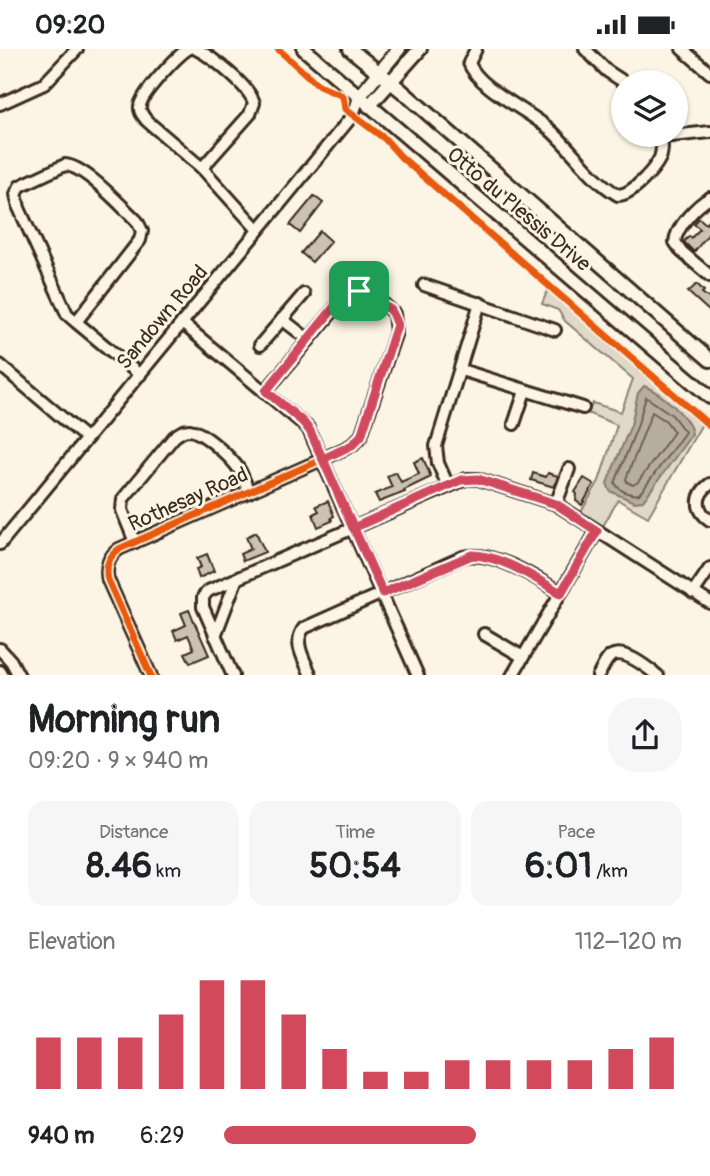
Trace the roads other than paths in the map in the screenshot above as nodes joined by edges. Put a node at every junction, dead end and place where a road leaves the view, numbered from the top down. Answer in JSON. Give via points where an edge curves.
{"nodes":[{"id":1,"x":77,"y":49,"type":"edge"},
{"id":2,"x":188,"y":49,"type":"edge"},
{"id":3,"x":196,"y":49,"type":"edge"},
{"id":4,"x":304,"y":49,"type":"edge"},
{"id":5,"x":350,"y":49,"type":"edge"},
{"id":6,"x":399,"y":49,"type":"edge"},
{"id":7,"x":420,"y":49,"type":"edge"},
{"id":8,"x":476,"y":49,"type":"edge"},
{"id":9,"x":585,"y":49,"type":"edge"},
{"id":10,"x":682,"y":49,"type":"edge"},
{"id":11,"x":710,"y":73,"type":"edge"},
{"id":12,"x":378,"y":74,"type":"junction"},
{"id":13,"x":611,"y":74,"type":"edge"},
{"id":14,"x":390,"y":83,"type":"junction"},
{"id":15,"x":364,"y":102,"type":"junction"},
{"id":16,"x":0,"y":104,"type":"edge"},
{"id":17,"x":710,"y":132,"type":"edge"},
{"id":18,"x":688,"y":134,"type":"edge"},
{"id":19,"x":662,"y":147,"type":"edge"},
{"id":20,"x":202,"y":168,"type":"junction"},
{"id":21,"x":710,"y":198,"type":"edge"},
{"id":22,"x":258,"y":230,"type":"junction"},
{"id":23,"x":710,"y":275,"type":"edge"},
{"id":24,"x":424,"y":285,"type":"dead end"},
{"id":25,"x":304,"y":294,"type":"dead end"},
{"id":26,"x":480,"y":303,"type":"junction"},
{"id":27,"x":282,"y":319,"type":"junction"},
{"id":28,"x":76,"y":322,"type":"junction"},
{"id":29,"x":183,"y":323,"type":"junction"},
{"id":30,"x":555,"y":330,"type":"dead end"},
{"id":31,"x":309,"y":340,"type":"junction"},
{"id":32,"x":260,"y":345,"type":"dead end"},
{"id":33,"x":710,"y":360,"type":"edge"},
{"id":34,"x":0,"y":365,"type":"edge"},
{"id":35,"x":461,"y":370,"type":"junction"},
{"id":36,"x":139,"y":375,"type":"junction"},
{"id":37,"x":266,"y":391,"type":"junction"},
{"id":38,"x":525,"y":391,"type":"junction"},
{"id":39,"x":710,"y":397,"type":"edge"},
{"id":40,"x":583,"y":408,"type":"dead end"},
{"id":41,"x":514,"y":424,"type":"dead end"},
{"id":42,"x":86,"y":438,"type":"junction"},
{"id":43,"x":323,"y":459,"type":"junction"},
{"id":44,"x":569,"y":469,"type":"dead end"},
{"id":45,"x":710,"y":484,"type":"edge"},
{"id":46,"x":448,"y":486,"type":"junction"},
{"id":47,"x":26,"y":491,"type":"dead end"},
{"id":48,"x":249,"y":492,"type":"junction"},
{"id":49,"x":37,"y":499,"type":"junction"},
{"id":50,"x":556,"y":504,"type":"junction"},
{"id":51,"x":710,"y":520,"type":"edge"},
{"id":52,"x":353,"y":528,"type":"junction"},
{"id":53,"x":597,"y":531,"type":"junction"},
{"id":54,"x":135,"y":542,"type":"junction"},
{"id":55,"x":0,"y":544,"type":"edge"},
{"id":56,"x":710,"y":568,"type":"edge"},
{"id":57,"x":237,"y":578,"type":"junction"},
{"id":58,"x":383,"y":593,"type":"junction"},
{"id":59,"x":561,"y":593,"type":"junction"},
{"id":60,"x":693,"y":593,"type":"junction"},
{"id":61,"x":710,"y":603,"type":"edge"},
{"id":62,"x":484,"y":634,"type":"dead end"},
{"id":63,"x":215,"y":636,"type":"junction"},
{"id":64,"x":0,"y":649,"type":"edge"},
{"id":65,"x":523,"y":657,"type":"junction"},
{"id":66,"x":0,"y":671,"type":"edge"},
{"id":67,"x":3,"y":675,"type":"edge"},
{"id":68,"x":19,"y":675,"type":"edge"},
{"id":69,"x":151,"y":675,"type":"edge"},
{"id":70,"x":233,"y":675,"type":"edge"},
{"id":71,"x":312,"y":675,"type":"edge"},
{"id":72,"x":418,"y":675,"type":"edge"},
{"id":73,"x":512,"y":675,"type":"edge"},
{"id":74,"x":598,"y":675,"type":"edge"},
{"id":75,"x":658,"y":675,"type":"edge"}],
"edges":[{"from":1,"to":16,"type":"street","via":[[44,84]]},
{"from":2,"to":20,"type":"street","via":[[140,107],[147,121]]},
{"from":3,"to":20,"type":"street","via":[[247,90],[254,103],[250,114]]},
{"from":4,"to":15,"type":"main road","name":"Otto du Plessis Drive"},
{"from":5,"to":12,"type":"main road","name":"Otto du Plessis Drive"},
{"from":6,"to":12,"type":"main road","name":"Sandown Road"},
{"from":7,"to":14,"type":"main road","name":"Sandown Road"},
{"from":8,"to":19,"type":"street","via":[[470,63],[476,74],[513,106],[547,126],[586,169],[618,195],[634,189],[658,161]]},
{"from":9,"to":13,"type":"street"},
{"from":10,"to":11,"type":"street"},
{"from":12,"to":14,"type":"main road","name":"Otto du Plessis Drive"},
{"from":12,"to":15,"type":"main road","name":"Sandown Road"},
{"from":14,"to":15,"type":"main road","name":"Sandown Road"},
{"from":14,"to":33,"type":"main road","name":"Otto du Plessis Drive"},
{"from":15,"to":22,"type":"street","name":"Sandown Road"},
{"from":15,"to":39,"type":"main road","name":"Otto du Plessis Drive"},
{"from":17,"to":18,"type":"street"},
{"from":20,"to":22,"type":"street"},
{"from":21,"to":23,"type":"street","via":[[677,232],[675,242]]},
{"from":22,"to":29,"type":"street","name":"Sandown Road"},
{"from":24,"to":26,"type":"street"},
{"from":25,"to":27,"type":"street"},
{"from":26,"to":30,"type":"street"},
{"from":26,"to":35,"type":"street"},
{"from":27,"to":31,"type":"street"},
{"from":27,"to":32,"type":"street"},
{"from":28,"to":28,"type":"street","via":[[63,307],[16,200],[24,183],[65,165],[83,173],[137,221],[142,231],[140,240]]},
{"from":28,"to":36,"type":"street"},
{"from":29,"to":36,"type":"street","name":"Sandown Road"},
{"from":29,"to":37,"type":"street"},
{"from":31,"to":37,"type":"street"},
{"from":31,"to":43,"type":"street","name":"Rothesay Road","via":[[344,295],[352,292],[363,292],[391,310],[396,319],[361,436]]},
{"from":34,"to":42,"type":"street"},
{"from":35,"to":38,"type":"street"},
{"from":35,"to":46,"type":"street","via":[[436,446]]},
{"from":36,"to":42,"type":"street","name":"Sandown Road"},
{"from":37,"to":43,"type":"street","via":[[306,425]]},
{"from":38,"to":40,"type":"street"},
{"from":38,"to":41,"type":"street"},
{"from":42,"to":49,"type":"street","name":"Sandown Road"},
{"from":43,"to":48,"type":"street","name":"Rothesay Road"},
{"from":43,"to":52,"type":"street"},
{"from":44,"to":50,"type":"street"},
{"from":45,"to":51,"type":"street","via":[[699,496],[698,505]]},
{"from":46,"to":50,"type":"street","via":[[478,479]]},
{"from":46,"to":52,"type":"street"},
{"from":47,"to":49,"type":"street"},
{"from":48,"to":54,"type":"street","name":"Rothesay Road"},
{"from":48,"to":54,"type":"street","via":[[229,458],[201,434],[181,432],[123,499],[122,510]]},
{"from":49,"to":55,"type":"street","name":"Sandown Road"},
{"from":50,"to":53,"type":"street"},
{"from":52,"to":57,"type":"street"},
{"from":52,"to":58,"type":"street"},
{"from":53,"to":59,"type":"street"},
{"from":53,"to":60,"type":"street"},
{"from":54,"to":69,"type":"street","name":"Rothesay Road","via":[[111,556],[107,575]]},
{"from":56,"to":60,"type":"street"},
{"from":57,"to":63,"type":"street"},
{"from":57,"to":63,"type":"street","via":[[210,589],[203,597],[202,607]]},
{"from":58,"to":59,"type":"street","via":[[472,555],[520,569]]},
{"from":58,"to":71,"type":"street","via":[[301,631],[298,643]]},
{"from":58,"to":72,"type":"street"},
{"from":59,"to":65,"type":"street"},
{"from":60,"to":61,"type":"street"},
{"from":62,"to":65,"type":"street"},
{"from":63,"to":70,"type":"street"},
{"from":64,"to":68,"type":"street"},
{"from":65,"to":73,"type":"street"},
{"from":66,"to":67,"type":"street"},
{"from":74,"to":75,"type":"street","via":[[609,658],[618,654]]}]}
